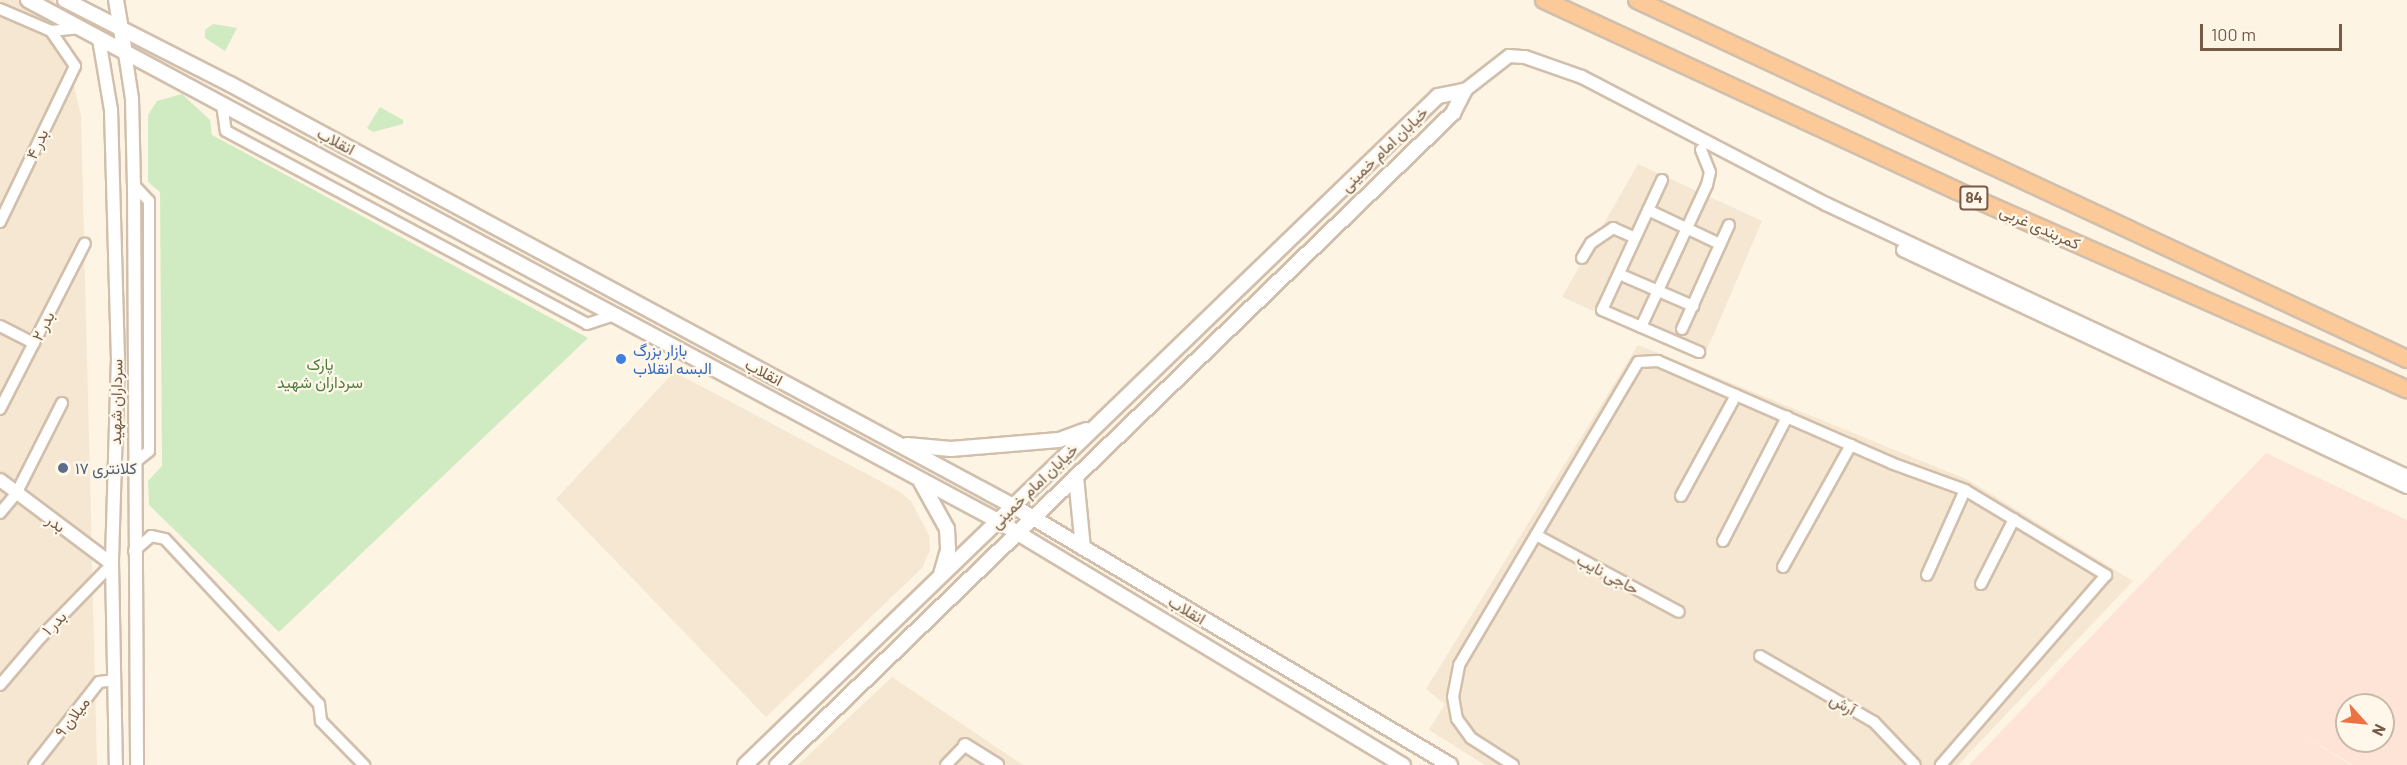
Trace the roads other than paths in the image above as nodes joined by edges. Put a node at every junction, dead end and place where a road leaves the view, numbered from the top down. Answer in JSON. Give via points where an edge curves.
{"nodes":[{"id":1,"x":27,"y":0,"type":"edge"},
{"id":2,"x":65,"y":0,"type":"edge"},
{"id":3,"x":90,"y":0,"type":"edge"},
{"id":4,"x":116,"y":0,"type":"edge"},
{"id":5,"x":1544,"y":0,"type":"edge"},
{"id":6,"x":1637,"y":0,"type":"edge"},
{"id":7,"x":0,"y":9,"type":"edge"},
{"id":8,"x":93,"y":15,"type":"junction"},
{"id":9,"x":78,"y":28,"type":"junction"},
{"id":10,"x":123,"y":29,"type":"junction"},
{"id":11,"x":51,"y":31,"type":"junction"},
{"id":12,"x":99,"y":39,"type":"junction"},
{"id":13,"x":125,"y":53,"type":"junction"},
{"id":14,"x":1545,"y":65,"type":"junction"},
{"id":15,"x":1464,"y":91,"type":"junction"},
{"id":16,"x":222,"y":104,"type":"junction"},
{"id":17,"x":1701,"y":150,"type":"junction"},
{"id":18,"x":1662,"y":180,"type":"dead end"},
{"id":19,"x":5,"y":200,"type":"edge"},
{"id":20,"x":1648,"y":210,"type":"junction"},
{"id":21,"x":0,"y":222,"type":"edge"},
{"id":22,"x":1730,"y":225,"type":"dead end"},
{"id":23,"x":1686,"y":228,"type":"junction"},
{"id":24,"x":1635,"y":238,"type":"junction"},
{"id":25,"x":85,"y":243,"type":"dead end"},
{"id":26,"x":1720,"y":244,"type":"junction"},
{"id":27,"x":1582,"y":258,"type":"dead end"},
{"id":28,"x":1619,"y":274,"type":"junction"},
{"id":29,"x":1658,"y":290,"type":"junction"},
{"id":30,"x":1693,"y":306,"type":"junction"},
{"id":31,"x":617,"y":314,"type":"junction"},
{"id":32,"x":0,"y":326,"type":"edge"},
{"id":33,"x":1641,"y":327,"type":"junction"},
{"id":34,"x":1682,"y":329,"type":"dead end"},
{"id":35,"x":34,"y":343,"type":"junction"},
{"id":36,"x":1699,"y":352,"type":"dead end"},
{"id":37,"x":2407,"y":359,"type":"edge"},
{"id":38,"x":2407,"y":389,"type":"edge"},
{"id":39,"x":1736,"y":395,"type":"junction"},
{"id":40,"x":62,"y":404,"type":"dead end"},
{"id":41,"x":0,"y":409,"type":"edge"},
{"id":42,"x":1787,"y":417,"type":"junction"},
{"id":43,"x":1101,"y":421,"type":"junction"},
{"id":44,"x":898,"y":444,"type":"junction"},
{"id":45,"x":1851,"y":445,"type":"junction"},
{"id":46,"x":2407,"y":476,"type":"edge"},
{"id":47,"x":1076,"y":477,"type":"junction"},
{"id":48,"x":918,"y":478,"type":"junction"},
{"id":49,"x":0,"y":480,"type":"edge"},
{"id":50,"x":2407,"y":487,"type":"edge"},
{"id":51,"x":1965,"y":490,"type":"junction"},
{"id":52,"x":16,"y":494,"type":"junction"},
{"id":53,"x":1681,"y":496,"type":"dead end"},
{"id":54,"x":1014,"y":506,"type":"junction"},
{"id":55,"x":0,"y":513,"type":"edge"},
{"id":56,"x":1033,"y":519,"type":"junction"},
{"id":57,"x":2014,"y":519,"type":"junction"},
{"id":58,"x":998,"y":521,"type":"junction"},
{"id":59,"x":1016,"y":534,"type":"junction"},
{"id":60,"x":1536,"y":535,"type":"junction"},
{"id":61,"x":1065,"y":538,"type":"junction"},
{"id":62,"x":1723,"y":541,"type":"dead end"},
{"id":63,"x":1083,"y":548,"type":"junction"},
{"id":64,"x":134,"y":551,"type":"junction"},
{"id":65,"x":1053,"y":556,"type":"junction"},
{"id":66,"x":112,"y":564,"type":"junction"},
{"id":67,"x":1783,"y":567,"type":"dead end"},
{"id":68,"x":1927,"y":575,"type":"dead end"},
{"id":69,"x":941,"y":577,"type":"junction"},
{"id":70,"x":1981,"y":584,"type":"dead end"},
{"id":71,"x":1679,"y":612,"type":"dead end"},
{"id":72,"x":1760,"y":657,"type":"dead end"},
{"id":73,"x":115,"y":680,"type":"junction"},
{"id":74,"x":0,"y":685,"type":"edge"},
{"id":75,"x":137,"y":721,"type":"junction"},
{"id":76,"x":116,"y":723,"type":"junction"},
{"id":77,"x":965,"y":745,"type":"joint"},
{"id":78,"x":34,"y":765,"type":"edge"},
{"id":79,"x":116,"y":765,"type":"edge"},
{"id":80,"x":137,"y":765,"type":"edge"},
{"id":81,"x":364,"y":765,"type":"edge"},
{"id":82,"x":746,"y":765,"type":"edge"},
{"id":83,"x":777,"y":765,"type":"edge"},
{"id":84,"x":946,"y":765,"type":"edge"},
{"id":85,"x":997,"y":765,"type":"edge"},
{"id":86,"x":1403,"y":765,"type":"edge"},
{"id":87,"x":1450,"y":765,"type":"edge"},
{"id":88,"x":1513,"y":765,"type":"edge"},
{"id":89,"x":1916,"y":765,"type":"edge"},
{"id":90,"x":1941,"y":765,"type":"edge"}],
"edges":[{"from":1,"to":9,"type":"main road","name":"انقلاب"},
{"from":2,"to":8,"type":"main road","name":"انقلاب"},
{"from":3,"to":8,"type":"main road"},
{"from":4,"to":10,"type":"main road"},
{"from":5,"to":38,"type":"highway","name":"کمربندی غربی","number":"84","via":[[1955,190]]},
{"from":6,"to":37,"type":"highway","number":"84"},
{"from":7,"to":11,"type":"street"},
{"from":8,"to":10,"type":"main road","name":"انقلاب"},
{"from":8,"to":12,"type":"main road"},
{"from":9,"to":11,"type":"street"},
{"from":9,"to":12,"type":"main road","name":"انقلاب"},
{"from":10,"to":13,"type":"main road"},
{"from":10,"to":44,"type":"main road","name":"انقلاب"},
{"from":11,"to":19,"type":"street","name":"بدر ۴","via":[[75,66]]},
{"from":12,"to":13,"type":"main road","name":"انقلاب"},
{"from":12,"to":66,"type":"street","name":"سرداران شهید","via":[[111,110],[118,358]]},
{"from":13,"to":16,"type":"main road","name":"انقلاب"},
{"from":13,"to":64,"type":"street","name":"سرداران شهید","via":[[132,99],[134,185]]},
{"from":14,"to":15,"type":"street","via":[[1509,56]]},
{"from":14,"to":17,"type":"street"},
{"from":14,"to":46,"type":"street","via":[[1582,77],[1826,204]]},
{"from":15,"to":43,"type":"main road","name":"خیابان امام خمینی","via":[[1438,96]]},
{"from":15,"to":47,"type":"main road","name":"خیابان امام خمینی","via":[[1453,112]]},
{"from":16,"to":31,"type":"main road","name":"انقلاب"},
{"from":16,"to":31,"type":"street","via":[[226,131],[586,324]]},
{"from":17,"to":23,"type":"street","via":[[1710,172]]},
{"from":17,"to":50,"type":"street","via":[[1822,212]]},
{"from":18,"to":20,"type":"street"},
{"from":19,"to":21,"type":"street","name":"بدر ۴"},
{"from":20,"to":23,"type":"street"},
{"from":20,"to":24,"type":"street"},
{"from":22,"to":26,"type":"street"},
{"from":23,"to":26,"type":"street"},
{"from":23,"to":29,"type":"street"},
{"from":24,"to":27,"type":"street","via":[[1613,228],[1602,233]]},
{"from":24,"to":28,"type":"street"},
{"from":25,"to":35,"type":"street","name":"بدر ۲"},
{"from":26,"to":30,"type":"street"},
{"from":28,"to":29,"type":"street"},
{"from":28,"to":33,"type":"street","via":[[1602,310]]},
{"from":29,"to":30,"type":"street"},
{"from":29,"to":33,"type":"street"},
{"from":30,"to":34,"type":"street"},
{"from":31,"to":48,"type":"main road","name":"انقلاب"},
{"from":32,"to":35,"type":"street"},
{"from":33,"to":36,"type":"street"},
{"from":35,"to":41,"type":"street","name":"بدر ۲"},
{"from":39,"to":42,"type":"street"},
{"from":39,"to":53,"type":"street"},
{"from":39,"to":60,"type":"street","via":[[1658,361],[1638,362]]},
{"from":40,"to":52,"type":"street"},
{"from":42,"to":45,"type":"street"},
{"from":42,"to":62,"type":"street"},
{"from":43,"to":44,"type":"main road","via":[[1059,440],[951,449]]},
{"from":43,"to":54,"type":"main road","name":"خیابان امام خمینی"},
{"from":44,"to":54,"type":"main road","name":"انقلاب"},
{"from":45,"to":51,"type":"street"},
{"from":45,"to":67,"type":"street"},
{"from":47,"to":56,"type":"main road","name":"خیابان امام خمینی"},
{"from":47,"to":63,"type":"main road"},
{"from":48,"to":58,"type":"main road","name":"انقلاب"},
{"from":48,"to":69,"type":"main road","via":[[947,529],[948,550]]},
{"from":49,"to":52,"type":"street","name":"بدر"},
{"from":51,"to":57,"type":"street"},
{"from":51,"to":68,"type":"street"},
{"from":52,"to":55,"type":"street"},
{"from":52,"to":66,"type":"street","name":"بدر"},
{"from":54,"to":56,"type":"main road","name":"انقلاب"},
{"from":54,"to":58,"type":"main road","name":"خیابان امام خمینی"},
{"from":56,"to":59,"type":"main road","name":"خیابان امام خمینی"},
{"from":56,"to":61,"type":"main road","name":"انقلاب"},
{"from":57,"to":70,"type":"street"},
{"from":57,"to":90,"type":"street","via":[[2106,575]]},
{"from":58,"to":59,"type":"main road","name":"انقلاب"},
{"from":58,"to":69,"type":"main road","name":"خیابان امام خمینی"},
{"from":59,"to":65,"type":"main road","name":"انقلاب"},
{"from":59,"to":83,"type":"main road","name":"خیابان امام خمینی"},
{"from":60,"to":71,"type":"street","name":"حاجی نایب"},
{"from":60,"to":88,"type":"street","via":[[1459,665],[1453,697],[1456,719],[1471,738]]},
{"from":61,"to":63,"type":"main road","name":"انقلاب"},
{"from":61,"to":65,"type":"main road"},
{"from":63,"to":87,"type":"main road","name":"انقلاب"},
{"from":64,"to":75,"type":"street","name":"سرداران شهید"},
{"from":64,"to":81,"type":"street","via":[[151,536],[165,539],[319,704],[321,721]]},
{"from":65,"to":86,"type":"main road","name":"انقلاب"},
{"from":66,"to":73,"type":"street","name":"سرداران شهید"},
{"from":66,"to":74,"type":"street","name":"بدر ۱"},
{"from":69,"to":82,"type":"main road","name":"خیابان امام خمینی"},
{"from":72,"to":89,"type":"street","name":"آرش","via":[[1874,722]]},
{"from":73,"to":76,"type":"street","name":"سرداران شهید"},
{"from":73,"to":78,"type":"street","name":"میلان ۹","via":[[99,682]]},
{"from":75,"to":76,"type":"street"},
{"from":75,"to":80,"type":"street","name":"سرداران شهید"},
{"from":76,"to":79,"type":"street","name":"سرداران شهید"},
{"from":77,"to":84,"type":"street"},
{"from":77,"to":85,"type":"street"}]}
